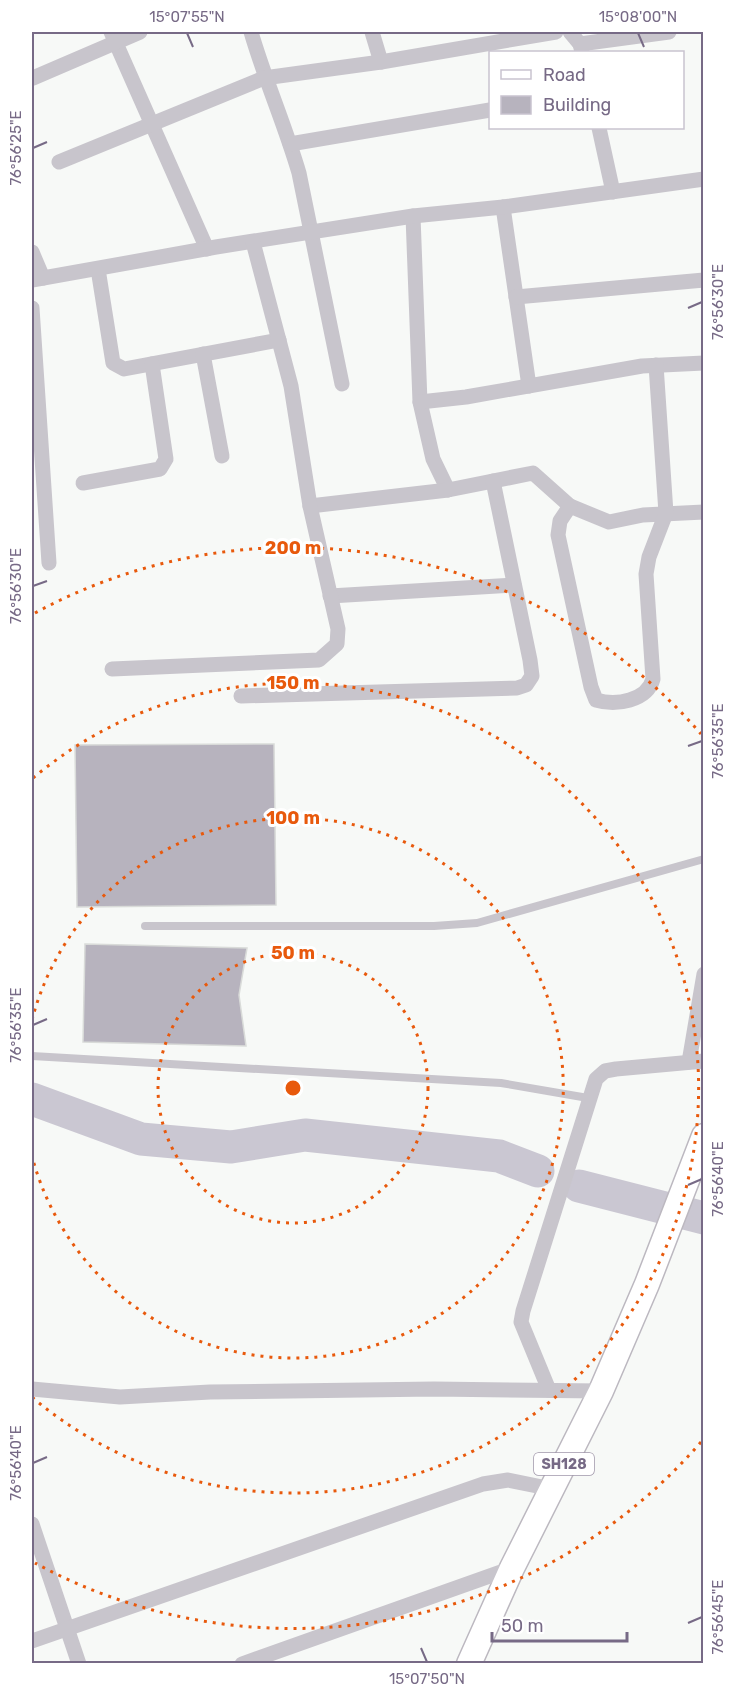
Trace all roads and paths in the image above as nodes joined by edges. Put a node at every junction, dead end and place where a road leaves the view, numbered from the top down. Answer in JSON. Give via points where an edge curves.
{"nodes":[{"id":1,"x":140,"y":32,"type":"edge"},
{"id":2,"x":251,"y":32,"type":"edge"},
{"id":3,"x":372,"y":32,"type":"edge"},
{"id":4,"x":556,"y":32,"type":"edge"},
{"id":5,"x":570,"y":32,"type":"edge"},
{"id":6,"x":669,"y":32,"type":"edge"},
{"id":7,"x":113,"y":37,"type":"edge"},
{"id":8,"x":581,"y":48,"type":"edge"},
{"id":9,"x":381,"y":62,"type":"junction"},
{"id":10,"x":33,"y":78,"type":"edge"},
{"id":11,"x":264,"y":78,"type":"junction"},
{"id":12,"x":489,"y":110,"type":"edge"},
{"id":13,"x":151,"y":122,"type":"junction"},
{"id":14,"x":599,"y":129,"type":"edge"},
{"id":15,"x":290,"y":144,"type":"junction"},
{"id":16,"x":59,"y":162,"type":"dead end"},
{"id":17,"x":704,"y":179,"type":"edge"},
{"id":18,"x":613,"y":192,"type":"junction"},
{"id":19,"x":502,"y":207,"type":"junction"},
{"id":20,"x":413,"y":216,"type":"junction"},
{"id":21,"x":313,"y":232,"type":"junction"},
{"id":22,"x":253,"y":242,"type":"junction"},
{"id":23,"x":207,"y":249,"type":"junction"},
{"id":24,"x":32,"y":252,"type":"edge"},
{"id":25,"x":98,"y":269,"type":"junction"},
{"id":26,"x":37,"y":279,"type":"edge"},
{"id":27,"x":704,"y":280,"type":"edge"},
{"id":28,"x":516,"y":297,"type":"junction"},
{"id":29,"x":32,"y":308,"type":"edge"},
{"id":30,"x":279,"y":340,"type":"junction"},
{"id":31,"x":203,"y":354,"type":"junction"},
{"id":32,"x":704,"y":363,"type":"edge"},
{"id":33,"x":152,"y":364,"type":"junction"},
{"id":34,"x":656,"y":365,"type":"junction"},
{"id":35,"x":342,"y":384,"type":"dead end"},
{"id":36,"x":529,"y":386,"type":"junction"},
{"id":37,"x":420,"y":402,"type":"junction"},
{"id":38,"x":222,"y":456,"type":"dead end"},
{"id":39,"x":37,"y":470,"type":"edge"},
{"id":40,"x":493,"y":481,"type":"junction"},
{"id":41,"x":83,"y":483,"type":"dead end"},
{"id":42,"x":448,"y":490,"type":"junction"},
{"id":43,"x":310,"y":506,"type":"junction"},
{"id":44,"x":570,"y":506,"type":"junction"},
{"id":45,"x":704,"y":512,"type":"edge"},
{"id":46,"x":666,"y":513,"type":"junction"},
{"id":47,"x":49,"y":563,"type":"dead end"},
{"id":48,"x":514,"y":585,"type":"junction"},
{"id":49,"x":330,"y":596,"type":"junction"},
{"id":50,"x":112,"y":669,"type":"dead end"},
{"id":51,"x":241,"y":696,"type":"dead end"},
{"id":52,"x":704,"y":859,"type":"edge"},
{"id":53,"x":145,"y":926,"type":"dead end"},
{"id":54,"x":704,"y":974,"type":"edge"},
{"id":55,"x":32,"y":1056,"type":"edge"},
{"id":56,"x":696,"y":1062,"type":"edge"},
{"id":57,"x":588,"y":1098,"type":"junction"},
{"id":58,"x":704,"y":1136,"type":"edge"},
{"id":59,"x":32,"y":1389,"type":"edge"},
{"id":60,"x":549,"y":1390,"type":"junction"},
{"id":61,"x":601,"y":1391,"type":"junction"},
{"id":62,"x":552,"y":1489,"type":"junction"},
{"id":63,"x":32,"y":1524,"type":"edge"},
{"id":64,"x":512,"y":1568,"type":"junction"},
{"id":65,"x":68,"y":1628,"type":"junction"},
{"id":66,"x":32,"y":1641,"type":"edge"},
{"id":67,"x":79,"y":1664,"type":"edge"},
{"id":68,"x":242,"y":1664,"type":"edge"},
{"id":69,"x":469,"y":1664,"type":"edge"}],
"edges":[{"from":1,"to":7,"type":"street"},
{"from":2,"to":11,"type":"street"},
{"from":3,"to":9,"type":"street"},
{"from":4,"to":9,"type":"street"},
{"from":5,"to":8,"type":"street"},
{"from":6,"to":8,"type":"street"},
{"from":7,"to":10,"type":"street"},
{"from":7,"to":13,"type":"street"},
{"from":9,"to":11,"type":"street"},
{"from":11,"to":13,"type":"street"},
{"from":11,"to":15,"type":"street"},
{"from":12,"to":15,"type":"street"},
{"from":13,"to":16,"type":"street"},
{"from":13,"to":23,"type":"street"},
{"from":14,"to":18,"type":"street"},
{"from":15,"to":21,"type":"street"},
{"from":17,"to":18,"type":"street"},
{"from":18,"to":19,"type":"street"},
{"from":19,"to":20,"type":"street"},
{"from":19,"to":28,"type":"street"},
{"from":20,"to":21,"type":"street"},
{"from":20,"to":37,"type":"street"},
{"from":21,"to":22,"type":"street"},
{"from":21,"to":35,"type":"street"},
{"from":22,"to":23,"type":"street"},
{"from":22,"to":30,"type":"street"},
{"from":23,"to":25,"type":"street"},
{"from":24,"to":26,"type":"street"},
{"from":25,"to":26,"type":"street"},
{"from":25,"to":33,"type":"street","via":[[113,363],[124,369]]},
{"from":27,"to":28,"type":"street"},
{"from":28,"to":36,"type":"street"},
{"from":29,"to":39,"type":"street"},
{"from":30,"to":31,"type":"street"},
{"from":30,"to":43,"type":"street","via":[[291,386]]},
{"from":31,"to":33,"type":"street"},
{"from":31,"to":38,"type":"street"},
{"from":32,"to":34,"type":"street"},
{"from":33,"to":41,"type":"street","via":[[166,459],[160,469]]},
{"from":34,"to":36,"type":"street"},
{"from":34,"to":46,"type":"street"},
{"from":36,"to":37,"type":"street"},
{"from":37,"to":42,"type":"street","via":[[434,459]]},
{"from":39,"to":47,"type":"street"},
{"from":40,"to":42,"type":"street"},
{"from":40,"to":44,"type":"street","via":[[533,474]]},
{"from":40,"to":48,"type":"street"},
{"from":42,"to":43,"type":"street"},
{"from":43,"to":49,"type":"street"},
{"from":44,"to":46,"type":"street","via":[[609,522]]},
{"from":44,"to":46,"type":"street","via":[[558,536],[591,687],[596,700],[608,703],[643,696],[653,679],[646,574]]},
{"from":45,"to":46,"type":"street"},
{"from":48,"to":49,"type":"street"},
{"from":48,"to":51,"type":"street","via":[[532,676],[526,685]]},
{"from":49,"to":50,"type":"street","via":[[338,629],[337,644],[319,660]]},
{"from":52,"to":53,"type":"lane","via":[[477,923]]},
{"from":54,"to":56,"type":"street"},
{"from":55,"to":57,"type":"lane","via":[[501,1083]]},
{"from":56,"to":57,"type":"street","via":[[605,1071],[596,1079]]},
{"from":57,"to":60,"type":"street","via":[[521,1322]]},
{"from":58,"to":61,"type":"main road","number":"SH128"},
{"from":59,"to":60,"type":"street","via":[[120,1397],[210,1392]]},
{"from":60,"to":61,"type":"street"},
{"from":61,"to":62,"type":"main road","number":"SH128"},
{"from":62,"to":64,"type":"main road","number":"SH128"},
{"from":62,"to":65,"type":"street","via":[[508,1480],[483,1484]]},
{"from":63,"to":65,"type":"street"},
{"from":64,"to":68,"type":"street"},
{"from":64,"to":69,"type":"main road","number":"SH128"},
{"from":65,"to":66,"type":"street"},
{"from":65,"to":67,"type":"street"}]}
